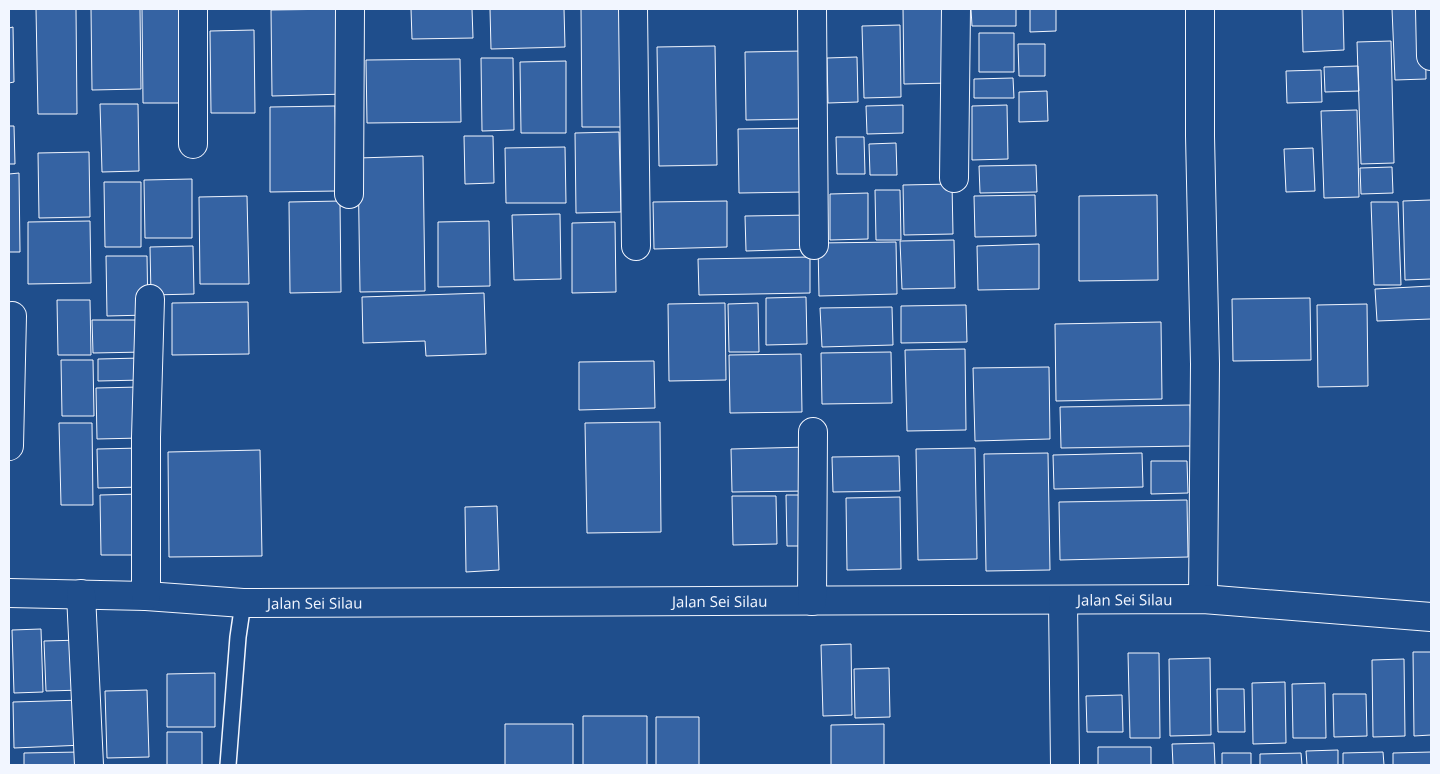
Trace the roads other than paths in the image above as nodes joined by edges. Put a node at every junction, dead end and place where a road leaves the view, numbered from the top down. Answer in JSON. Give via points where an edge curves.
{"nodes":[{"id":1,"x":193,"y":9,"type":"edge"},
{"id":2,"x":350,"y":9,"type":"edge"},
{"id":3,"x":633,"y":9,"type":"edge"},
{"id":4,"x":812,"y":9,"type":"edge"},
{"id":5,"x":956,"y":9,"type":"edge"},
{"id":6,"x":1200,"y":9,"type":"edge"},
{"id":7,"x":1430,"y":9,"type":"edge"},
{"id":8,"x":1431,"y":56,"type":"edge"},
{"id":9,"x":193,"y":144,"type":"dead end"},
{"id":10,"x":954,"y":178,"type":"dead end"},
{"id":11,"x":349,"y":194,"type":"dead end"},
{"id":12,"x":814,"y":244,"type":"dead end"},
{"id":13,"x":636,"y":246,"type":"dead end"},
{"id":14,"x":150,"y":299,"type":"dead end"},
{"id":15,"x":12,"y":316,"type":"dead end"},
{"id":16,"x":813,"y":432,"type":"dead end"},
{"id":17,"x":9,"y":446,"type":"edge"},
{"id":18,"x":9,"y":592,"type":"edge"},
{"id":19,"x":81,"y":594,"type":"junction"},
{"id":20,"x":146,"y":596,"type":"junction"},
{"id":21,"x":1203,"y":599,"type":"junction"},
{"id":22,"x":812,"y":601,"type":"junction"},
{"id":23,"x":1063,"y":601,"type":"junction"},
{"id":24,"x":243,"y":603,"type":"junction"},
{"id":25,"x":1431,"y":618,"type":"edge"},
{"id":26,"x":89,"y":765,"type":"edge"},
{"id":27,"x":228,"y":765,"type":"edge"},
{"id":28,"x":1065,"y":765,"type":"edge"}],
"edges":[{"from":1,"to":9,"type":"street"},
{"from":2,"to":11,"type":"street"},
{"from":3,"to":13,"type":"street"},
{"from":4,"to":12,"type":"street"},
{"from":5,"to":10,"type":"street"},
{"from":6,"to":21,"type":"street","via":[[1205,364]]},
{"from":7,"to":8,"type":"street"},
{"from":14,"to":20,"type":"street"},
{"from":15,"to":17,"type":"street"},
{"from":16,"to":22,"type":"street"},
{"from":18,"to":19,"type":"street","name":"Jalan Sei Silau"},
{"from":19,"to":20,"type":"street","name":"Jalan Sei Silau"},
{"from":19,"to":26,"type":"street"},
{"from":20,"to":24,"type":"street","name":"Jalan Sei Silau"},
{"from":21,"to":23,"type":"street","name":"Jalan Sei Silau"},
{"from":21,"to":25,"type":"street","name":"Jalan Sei Silau"},
{"from":22,"to":23,"type":"street","name":"Jalan Sei Silau"},
{"from":22,"to":24,"type":"street","name":"Jalan Sei Silau"},
{"from":23,"to":28,"type":"street"},
{"from":24,"to":27,"type":"lane"}]}
